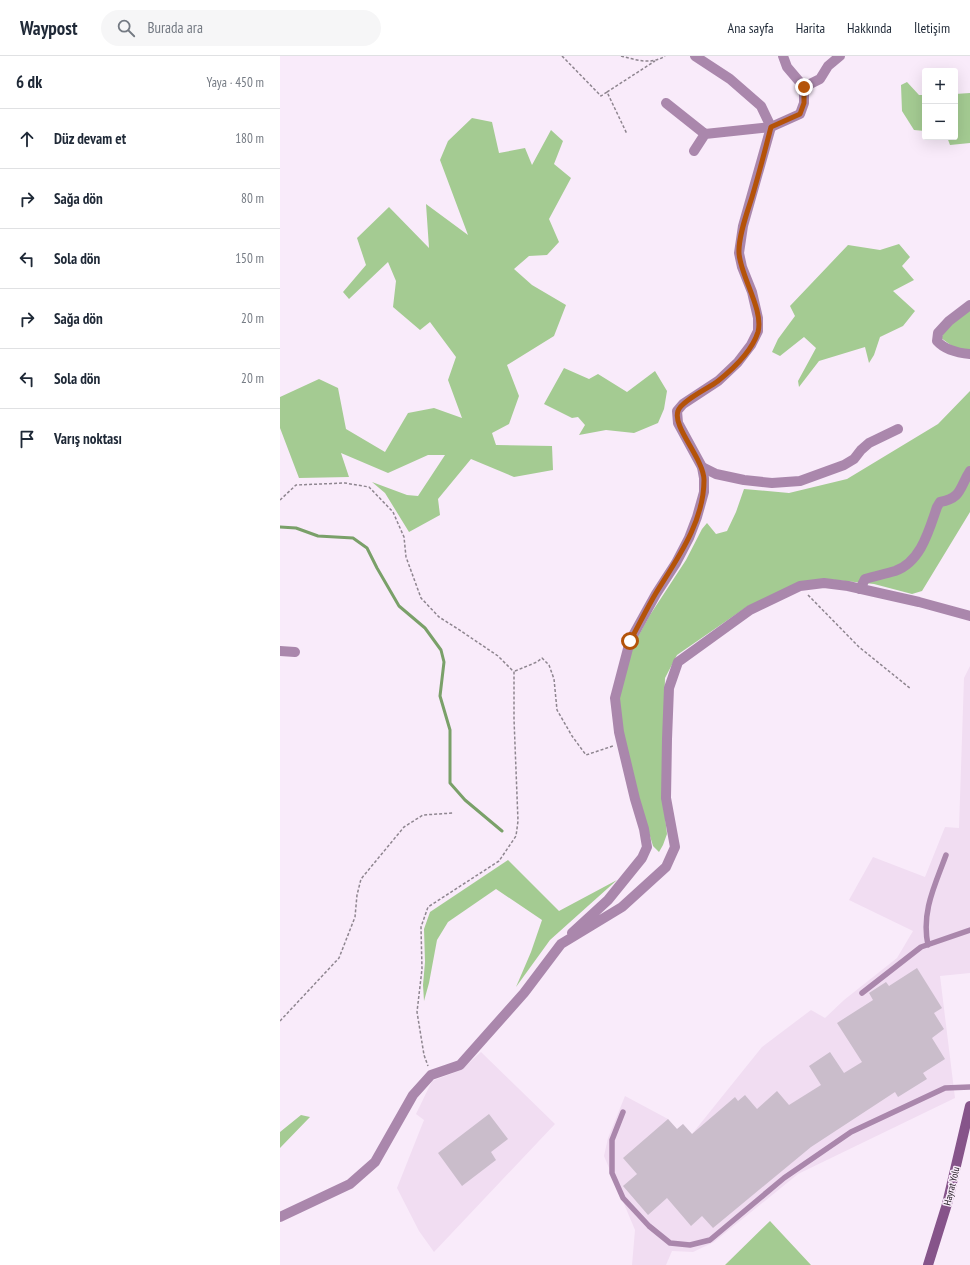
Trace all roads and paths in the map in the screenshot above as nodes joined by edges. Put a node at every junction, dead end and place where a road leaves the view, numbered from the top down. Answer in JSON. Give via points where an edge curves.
{"nodes":[{"id":1,"x":562,"y":56,"type":"edge"},
{"id":2,"x":621,"y":56,"type":"edge"},
{"id":3,"x":664,"y":56,"type":"edge"},
{"id":4,"x":695,"y":56,"type":"edge"},
{"id":5,"x":782,"y":56,"type":"edge"},
{"id":6,"x":840,"y":56,"type":"edge"},
{"id":7,"x":655,"y":61,"type":"junction"},
{"id":8,"x":804,"y":87,"type":"junction"},
{"id":9,"x":607,"y":92,"type":"junction"},
{"id":10,"x":666,"y":103,"type":"dead end"},
{"id":11,"x":771,"y":127,"type":"junction"},
{"id":12,"x":627,"y":134,"type":"dead end"},
{"id":13,"x":705,"y":134,"type":"junction"},
{"id":14,"x":694,"y":151,"type":"dead end"},
{"id":15,"x":970,"y":305,"type":"edge"},
{"id":16,"x":970,"y":354,"type":"edge"},
{"id":17,"x":898,"y":428,"type":"dead end"},
{"id":18,"x":702,"y":467,"type":"junction"},
{"id":19,"x":970,"y":471,"type":"edge"},
{"id":20,"x":280,"y":500,"type":"edge"},
{"id":21,"x":800,"y":586,"type":"junction"},
{"id":22,"x":860,"y":589,"type":"junction"},
{"id":23,"x":970,"y":616,"type":"edge"},
{"id":24,"x":280,"y":651,"type":"edge"},
{"id":25,"x":295,"y":652,"type":"dead end"},
{"id":26,"x":514,"y":672,"type":"junction"},
{"id":27,"x":911,"y":689,"type":"dead end"},
{"id":28,"x":622,"y":743,"type":"junction"},
{"id":29,"x":452,"y":812,"type":"dead end"},
{"id":30,"x":946,"y":855,"type":"dead end"},
{"id":31,"x":970,"y":930,"type":"edge"},
{"id":32,"x":561,"y":944,"type":"junction"},
{"id":33,"x":928,"y":945,"type":"junction"},
{"id":34,"x":862,"y":992,"type":"dead end"},
{"id":35,"x":280,"y":1021,"type":"edge"},
{"id":36,"x":431,"y":1075,"type":"junction"},
{"id":37,"x":970,"y":1087,"type":"edge"},
{"id":38,"x":970,"y":1106,"type":"edge"},
{"id":39,"x":623,"y":1112,"type":"dead end"},
{"id":40,"x":280,"y":1217,"type":"edge"},
{"id":41,"x":928,"y":1265,"type":"edge"}],
"edges":[{"from":1,"to":9,"type":"path","via":[[601,96]]},
{"from":2,"to":7,"type":"path","via":[[639,61]]},
{"from":3,"to":7,"type":"path"},
{"from":4,"to":11,"type":"street","via":[[730,79],[761,106]]},
{"from":5,"to":8,"type":"street","via":[[787,67]]},
{"from":6,"to":8,"type":"street","via":[[828,66],[820,79]]},
{"from":7,"to":9,"type":"path"},
{"from":8,"to":11,"type":"street","via":[[804,103],[800,114]]},
{"from":9,"to":12,"type":"path"},
{"from":10,"to":13,"type":"street"},
{"from":11,"to":13,"type":"street"},
{"from":11,"to":18,"type":"street","via":[[743,226],[739,253],[757,312],[758,331],[752,345],[738,362],[718,381],[683,404],[677,411],[678,422]]},
{"from":13,"to":14,"type":"street"},
{"from":15,"to":16,"type":"street","via":[[949,321],[938,333],[937,341],[942,346]]},
{"from":17,"to":18,"type":"street","via":[[869,443],[854,459],[844,465],[800,481],[772,483],[744,480],[716,474]]},
{"from":18,"to":28,"type":"street","via":[[704,492],[689,538],[630,641],[615,698]]},
{"from":19,"to":22,"type":"street","via":[[957,495],[951,500],[940,502],[922,545],[911,562],[896,571],[865,579]]},
{"from":20,"to":26,"type":"path","via":[[296,485],[345,483],[369,487],[394,512],[404,537],[406,557],[421,598],[439,618],[498,656]]},
{"from":21,"to":22,"type":"street","via":[[824,583]]},
{"from":21,"to":27,"type":"path","via":[[859,647]]},
{"from":21,"to":32,"type":"street","via":[[750,610],[678,662],[669,688],[666,798],[675,847],[666,868],[622,907]]},
{"from":22,"to":23,"type":"street"},
{"from":24,"to":25,"type":"street"},
{"from":26,"to":28,"type":"path","via":[[542,658],[549,665],[554,679],[557,710],[586,756]]},
{"from":26,"to":36,"type":"path","via":[[518,821],[516,836],[499,862],[428,907],[421,927],[422,969],[417,1012],[424,1055]]},
{"from":28,"to":32,"type":"street","via":[[647,847],[642,858],[608,900]]},
{"from":29,"to":35,"type":"path","via":[[423,815],[404,827],[361,879],[355,917],[339,958]]},
{"from":30,"to":33,"type":"lane","via":[[927,906],[925,931]]},
{"from":31,"to":33,"type":"lane"},
{"from":32,"to":36,"type":"street","via":[[524,993],[460,1065]]},
{"from":33,"to":34,"type":"lane","via":[[920,947]]},
{"from":36,"to":40,"type":"street","via":[[413,1096],[375,1162],[350,1184]]},
{"from":37,"to":39,"type":"lane","via":[[945,1088],[850,1132],[784,1178],[710,1240],[690,1245],[670,1243],[648,1226],[623,1198],[612,1173],[612,1140]]},
{"from":38,"to":41,"type":"main road","name":"Hayrat Yolu","via":[[947,1204]]}]}
